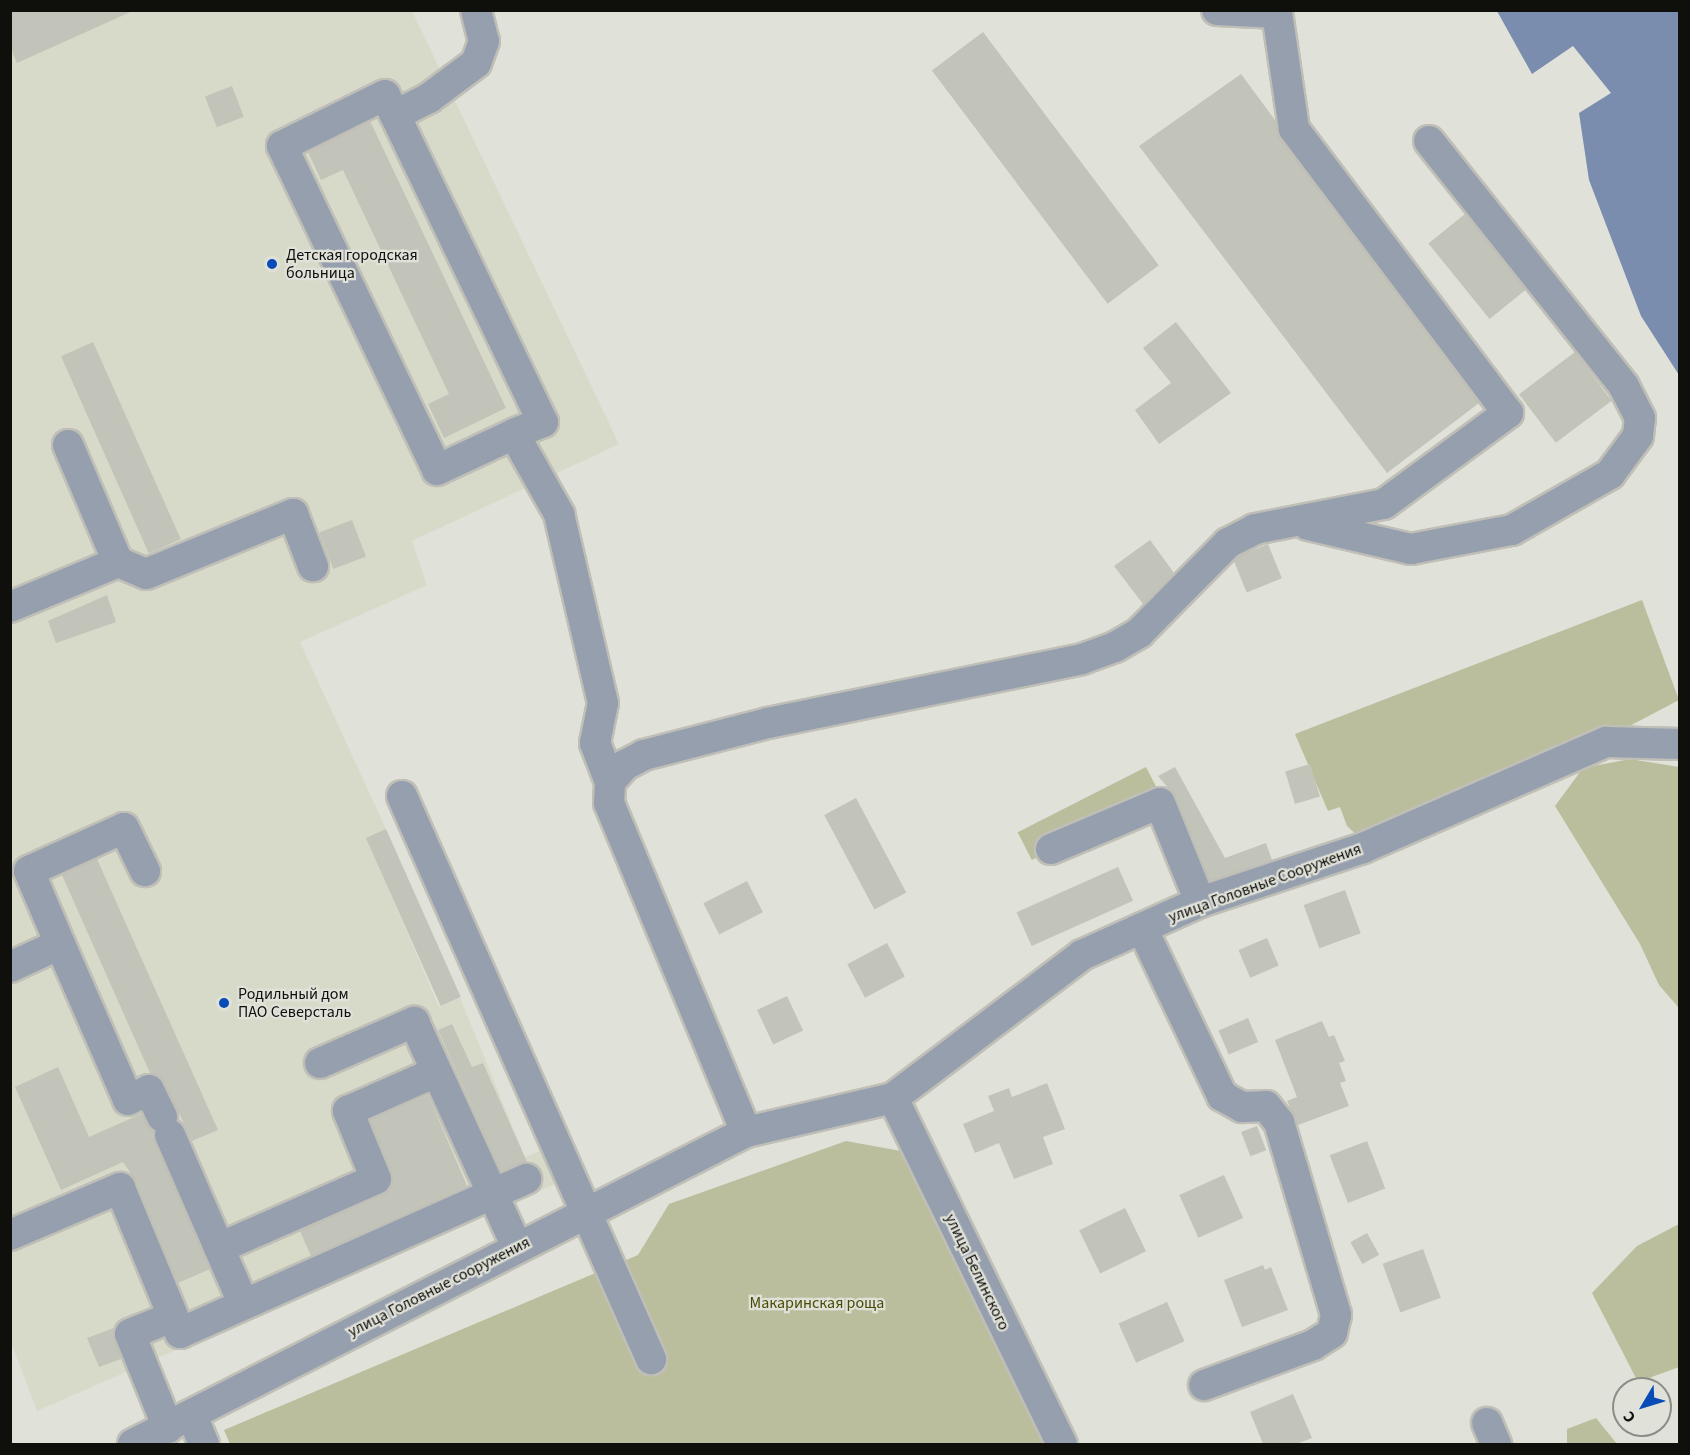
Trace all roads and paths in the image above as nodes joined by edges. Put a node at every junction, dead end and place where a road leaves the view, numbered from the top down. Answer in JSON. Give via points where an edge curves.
{"nodes":[{"id":1,"x":1217,"y":10,"type":"edge"},
{"id":2,"x":477,"y":14,"type":"edge"},
{"id":3,"x":395,"y":115,"type":"junction"},
{"id":4,"x":1429,"y":141,"type":"dead end"},
{"id":5,"x":514,"y":434,"type":"junction"},
{"id":6,"x":68,"y":445,"type":"dead end"},
{"id":7,"x":1297,"y":523,"type":"junction"},
{"id":8,"x":118,"y":562,"type":"junction"},
{"id":9,"x":313,"y":566,"type":"dead end"},
{"id":10,"x":10,"y":607,"type":"edge"},
{"id":11,"x":1680,"y":744,"type":"edge"},
{"id":12,"x":610,"y":782,"type":"junction"},
{"id":13,"x":402,"y":796,"type":"dead end"},
{"id":14,"x":1051,"y":849,"type":"dead end"},
{"id":15,"x":145,"y":871,"type":"dead end"},
{"id":16,"x":1200,"y":902,"type":"junction"},
{"id":17,"x":1142,"y":928,"type":"junction"},
{"id":18,"x":60,"y":944,"type":"junction"},
{"id":19,"x":10,"y":967,"type":"edge"},
{"id":20,"x":320,"y":1063,"type":"dead end"},
{"id":21,"x":436,"y":1072,"type":"junction"},
{"id":22,"x":893,"y":1098,"type":"junction"},
{"id":23,"x":746,"y":1132,"type":"junction"},
{"id":24,"x":526,"y":1179,"type":"dead end"},
{"id":25,"x":492,"y":1194,"type":"junction"},
{"id":26,"x":584,"y":1213,"type":"junction"},
{"id":27,"x":10,"y":1235,"type":"edge"},
{"id":28,"x":517,"y":1247,"type":"junction"},
{"id":29,"x":219,"y":1248,"type":"junction"},
{"id":30,"x":243,"y":1303,"type":"junction"},
{"id":31,"x":172,"y":1317,"type":"junction"},
{"id":32,"x":651,"y":1359,"type":"dead end"},
{"id":33,"x":1203,"y":1385,"type":"dead end"},
{"id":34,"x":180,"y":1422,"type":"junction"},
{"id":35,"x":134,"y":1444,"type":"edge"},
{"id":36,"x":204,"y":1444,"type":"edge"},
{"id":37,"x":1062,"y":1444,"type":"edge"}],
"edges":[{"from":1,"to":7,"type":"street","via":[[1278,13],[1294,129],[1508,413],[1384,504]]},
{"from":2,"to":3,"type":"street","via":[[484,41],[476,63],[429,98]]},
{"from":3,"to":5,"type":"street","via":[[543,422]]},
{"from":3,"to":5,"type":"street","via":[[385,95],[282,146],[437,470]]},
{"from":4,"to":7,"type":"street","via":[[1624,386],[1640,418],[1638,436],[1610,474],[1512,530],[1411,549]]},
{"from":5,"to":12,"type":"street","via":[[559,514],[603,703],[595,743]]},
{"from":6,"to":8,"type":"street"},
{"from":7,"to":12,"type":"street","via":[[1255,529],[1228,543],[1139,633],[1115,647],[1082,659],[768,723],[644,755]]},
{"from":8,"to":9,"type":"street","via":[[146,574],[293,514]]},
{"from":8,"to":10,"type":"street"},
{"from":11,"to":16,"type":"street","name":"улица Головные Сооружения","via":[[1606,742],[1363,848]]},
{"from":12,"to":23,"type":"street","via":[[609,803]]},
{"from":13,"to":26,"type":"street"},
{"from":14,"to":16,"type":"street","via":[[1160,803]]},
{"from":15,"to":18,"type":"street","via":[[124,828],[28,871]]},
{"from":16,"to":17,"type":"street","name":"улица Головные Сооружения"},
{"from":17,"to":22,"type":"street","name":"улица Головные Сооружения","via":[[1082,955]]},
{"from":17,"to":33,"type":"street","via":[[1222,1096],[1242,1107],[1266,1107],[1279,1122],[1336,1315],[1332,1333],[1313,1345]]},
{"from":18,"to":19,"type":"street"},
{"from":18,"to":29,"type":"street","via":[[128,1100],[149,1090]]},
{"from":20,"to":21,"type":"street","via":[[414,1022]]},
{"from":21,"to":25,"type":"street"},
{"from":21,"to":29,"type":"street","via":[[348,1111],[376,1179]]},
{"from":22,"to":23,"type":"street","name":"улица Головные Сооружения"},
{"from":22,"to":37,"type":"street","name":"улица Белинского"},
{"from":23,"to":26,"type":"street","name":"улица Головные сооружения"},
{"from":24,"to":25,"type":"street"},
{"from":25,"to":28,"type":"street"},
{"from":25,"to":30,"type":"street"},
{"from":26,"to":28,"type":"street","name":"улица Головные сооружения"},
{"from":26,"to":32,"type":"street"},
{"from":27,"to":31,"type":"street","via":[[120,1188]]},
{"from":28,"to":34,"type":"street","name":"улица Головные сооружения"},
{"from":29,"to":30,"type":"street"},
{"from":30,"to":31,"type":"street","via":[[180,1332]]},
{"from":31,"to":34,"type":"street","via":[[130,1334]]},
{"from":34,"to":35,"type":"street","name":"улица Головные сооружения"},
{"from":34,"to":36,"type":"street"}]}
